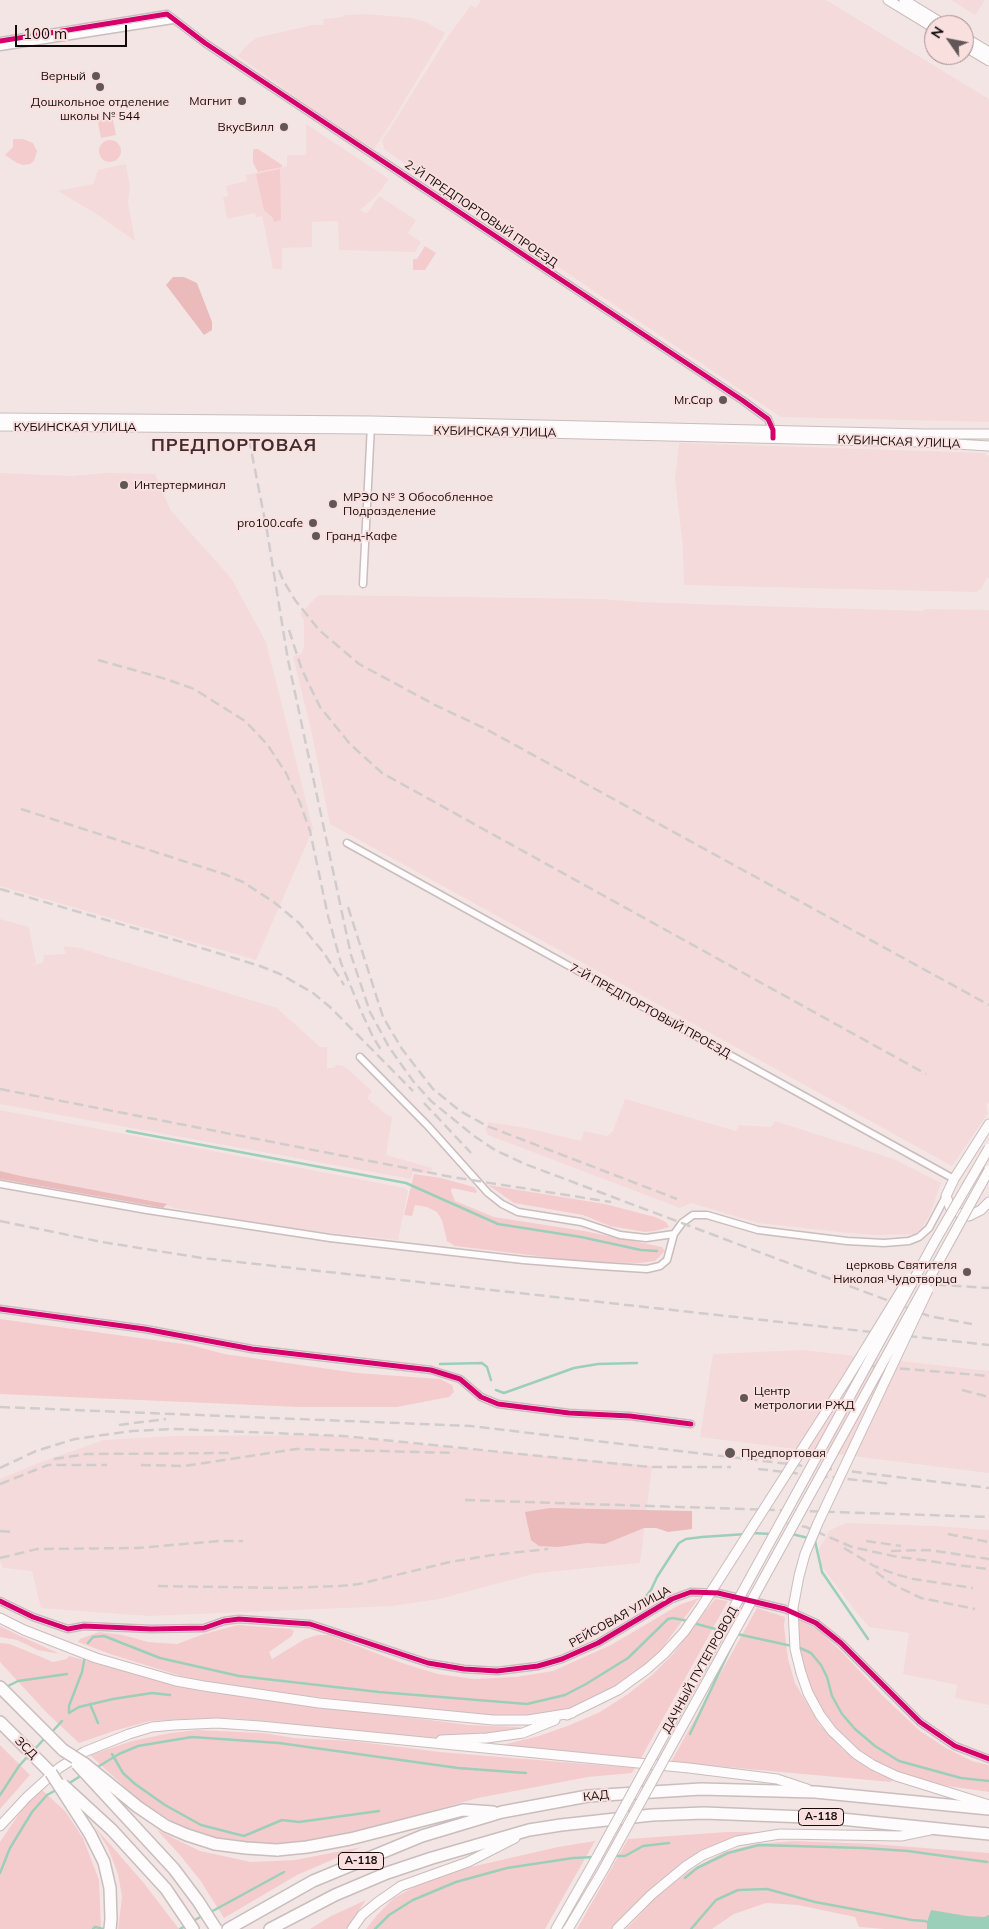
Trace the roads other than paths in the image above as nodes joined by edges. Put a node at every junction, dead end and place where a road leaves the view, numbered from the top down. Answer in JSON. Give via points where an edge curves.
{"nodes":[{"id":1,"x":888,"y":0,"type":"edge"},
{"id":2,"x":904,"y":0,"type":"edge"},
{"id":3,"x":929,"y":15,"type":"edge"},
{"id":4,"x":173,"y":20,"type":"junction"},
{"id":5,"x":924,"y":22,"type":"edge"},
{"id":6,"x":0,"y":41,"type":"edge"},
{"id":7,"x":974,"y":43,"type":"edge"},
{"id":8,"x":0,"y":47,"type":"edge"},
{"id":9,"x":974,"y":52,"type":"edge"},
{"id":10,"x":989,"y":52,"type":"edge"},
{"id":11,"x":989,"y":62,"type":"edge"},
{"id":12,"x":0,"y":418,"type":"edge"},
{"id":13,"x":371,"y":425,"type":"junction"},
{"id":14,"x":0,"y":426,"type":"edge"},
{"id":15,"x":773,"y":434,"type":"junction"},
{"id":16,"x":989,"y":434,"type":"edge"},
{"id":17,"x":989,"y":446,"type":"edge"},
{"id":18,"x":363,"y":584,"type":"dead end"},
{"id":19,"x":347,"y":843,"type":"dead end"},
{"id":20,"x":360,"y":1057,"type":"dead end"},
{"id":21,"x":989,"y":1124,"type":"edge"},
{"id":22,"x":989,"y":1148,"type":"edge"},
{"id":23,"x":989,"y":1170,"type":"edge"},
{"id":24,"x":954,"y":1179,"type":"junction"},
{"id":25,"x":0,"y":1184,"type":"edge"},
{"id":26,"x":946,"y":1196,"type":"junction"},
{"id":27,"x":989,"y":1202,"type":"edge"},
{"id":28,"x":674,"y":1234,"type":"junction"},
{"id":29,"x":935,"y":1241,"type":"junction"},
{"id":30,"x":940,"y":1256,"type":"junction"},
{"id":31,"x":0,"y":1310,"type":"edge"},
{"id":32,"x":691,"y":1424,"type":"dead end"},
{"id":33,"x":0,"y":1601,"type":"edge"},
{"id":34,"x":0,"y":1618,"type":"edge"},
{"id":35,"x":0,"y":1687,"type":"edge"},
{"id":36,"x":572,"y":1713,"type":"junction"},
{"id":37,"x":0,"y":1722,"type":"edge"},
{"id":38,"x":410,"y":1741,"type":"junction"},
{"id":39,"x":64,"y":1750,"type":"junction"},
{"id":40,"x":989,"y":1759,"type":"edge"},
{"id":41,"x":51,"y":1773,"type":"junction"},
{"id":42,"x":815,"y":1792,"type":"junction"},
{"id":43,"x":989,"y":1807,"type":"edge"},
{"id":44,"x":13,"y":1812,"type":"junction"},
{"id":45,"x":502,"y":1812,"type":"junction"},
{"id":46,"x":0,"y":1826,"type":"edge"},
{"id":47,"x":936,"y":1829,"type":"junction"},
{"id":48,"x":529,"y":1830,"type":"junction"},
{"id":49,"x":0,"y":1833,"type":"edge"},
{"id":50,"x":989,"y":1834,"type":"edge"},
{"id":51,"x":110,"y":1929,"type":"edge"},
{"id":52,"x":194,"y":1929,"type":"edge"},
{"id":53,"x":216,"y":1929,"type":"edge"},
{"id":54,"x":228,"y":1929,"type":"edge"},
{"id":55,"x":270,"y":1929,"type":"edge"},
{"id":56,"x":352,"y":1929,"type":"edge"},
{"id":57,"x":556,"y":1929,"type":"edge"},
{"id":58,"x":568,"y":1929,"type":"edge"},
{"id":59,"x":617,"y":1929,"type":"edge"}],
"edges":[{"from":1,"to":5,"type":"main road"},
{"from":2,"to":3,"type":"main road"},
{"from":4,"to":6,"type":"street","name":"2-Й ПРЕДПОРТОВЫЙ ПРОЕЗД","via":[[167,14]]},
{"from":4,"to":8,"type":"street"},
{"from":4,"to":15,"type":"street","name":"2-Й ПРЕДПОРТОВЫЙ ПРОЕЗД","via":[[742,400],[768,420]]},
{"from":7,"to":10,"type":"main road"},
{"from":9,"to":11,"type":"main road"},
{"from":12,"to":13,"type":"main road","name":"КУБИНСКАЯ УЛИЦА"},
{"from":13,"to":14,"type":"main road","name":"КУБИНСКАЯ УЛИЦА"},
{"from":13,"to":15,"type":"main road","name":"КУБИНСКАЯ УЛИЦА"},
{"from":13,"to":18,"type":"street"},
{"from":15,"to":16,"type":"main road","name":"КУБИНСКАЯ УЛИЦА"},
{"from":15,"to":17,"type":"main road","name":"КУБИНСКАЯ УЛИЦА"},
{"from":19,"to":24,"type":"street","name":"7-Й ПРЕДПОРТОВЫЙ ПРОЕЗД"},
{"from":20,"to":28,"type":"street","via":[[502,1204],[518,1212],[581,1222],[620,1235],[646,1238]]},
{"from":21,"to":24,"type":"main road"},
{"from":22,"to":29,"type":"main road","name":"ДАЧНЫЙ ПУТЕПРОВОД","bridge":true},
{"from":23,"to":30,"type":"main road","name":"ДАЧНЫЙ ПУТЕПРОВОД","bridge":true},
{"from":24,"to":26,"type":"main road"},
{"from":25,"to":28,"type":"street","via":[[321,1237],[600,1266],[647,1269],[660,1266],[667,1260]]},
{"from":26,"to":27,"type":"main road","via":[[950,1206],[968,1216],[982,1210]]},
{"from":26,"to":28,"type":"street","via":[[929,1228],[909,1241],[847,1241],[758,1230],[708,1215],[693,1215]]},
{"from":29,"to":36,"type":"main road","bridge":true,"via":[[684,1632],[647,1669],[618,1690]]},
{"from":29,"to":57,"type":"main road","name":"ДАЧНЫЙ ПУТЕПРОВОД","bridge":true},
{"from":30,"to":43,"type":"main road","bridge":true,"via":[[935,1276],[806,1554],[795,1594],[795,1649],[808,1694],[820,1715],[856,1754],[896,1776]]},
{"from":30,"to":58,"type":"main road","name":"ДАЧНЫЙ ПУТЕПРОВОД","bridge":true},
{"from":31,"to":32,"type":"street","via":[[252,1349],[431,1370],[460,1379],[481,1397],[498,1404]]},
{"from":33,"to":40,"type":"street","name":"РЕЙСОВАЯ УЛИЦА","via":[[68,1629],[84,1626],[204,1628],[239,1619],[310,1624],[428,1663],[496,1671],[538,1666],[562,1659],[598,1643],[665,1602],[703,1591],[718,1593],[785,1609],[816,1623],[837,1639],[920,1722],[955,1746]]},
{"from":34,"to":36,"type":"main road","via":[[96,1658],[176,1681],[259,1695],[493,1720],[528,1720]]},
{"from":35,"to":39,"type":"highway"},
{"from":36,"to":38,"type":"main road","via":[[523,1733]]},
{"from":37,"to":41,"type":"highway","name":"ЗСД"},
{"from":38,"to":42,"type":"main road","via":[[777,1779]]},
{"from":38,"to":44,"type":"main road","via":[[218,1723],[152,1727],[84,1752],[59,1768]]},
{"from":39,"to":45,"type":"highway","bridge":true,"via":[[166,1826],[215,1844],[277,1850],[350,1839],[463,1810]]},
{"from":39,"to":53,"type":"highway","bridge":true,"via":[[174,1869]]},
{"from":41,"to":51,"type":"highway","bridge":true,"via":[[104,1862],[110,1888]]},
{"from":41,"to":52,"type":"highway","bridge":true,"via":[[112,1830],[160,1882]]},
{"from":42,"to":43,"type":"highway","name":"КАД","number":"А-118"},
{"from":42,"to":45,"type":"highway","name":"КАД","number":"А-118","via":[[701,1789],[588,1796]]},
{"from":44,"to":46,"type":"main road"},
{"from":44,"to":49,"type":"main road"},
{"from":45,"to":54,"type":"highway","name":"КАД","number":"А-118","via":[[422,1836],[313,1881]]},
{"from":47,"to":48,"type":"highway","name":"КАД","number":"А-118","via":[[831,1818],[704,1813],[609,1819]]},
{"from":47,"to":50,"type":"highway","name":"КАД","number":"А-118"},
{"from":47,"to":59,"type":"main road","via":[[901,1836],[780,1834],[737,1842],[703,1855],[686,1866]]},
{"from":48,"to":55,"type":"highway","name":"КАД","number":"А-118","via":[[387,1873],[335,1895]]},
{"from":48,"to":56,"type":"main road","via":[[468,1862],[401,1886],[368,1910]]}]}
